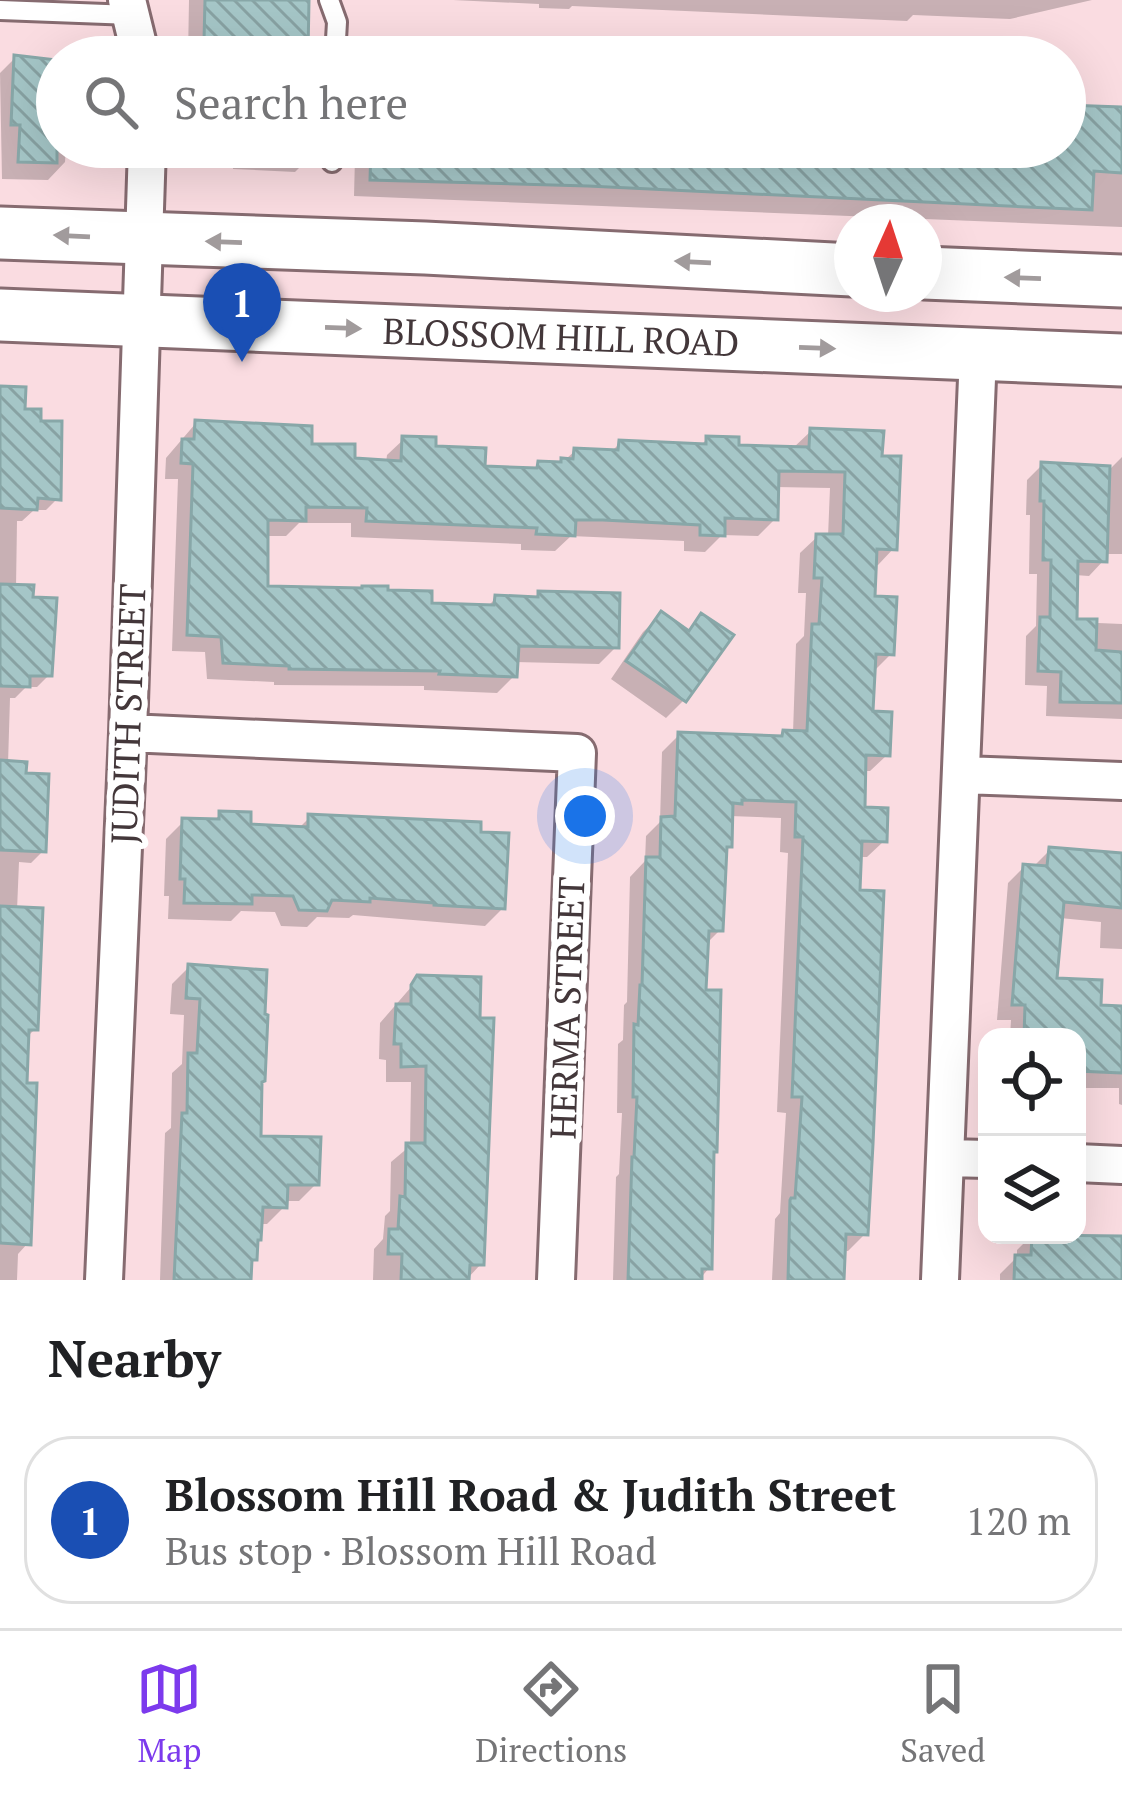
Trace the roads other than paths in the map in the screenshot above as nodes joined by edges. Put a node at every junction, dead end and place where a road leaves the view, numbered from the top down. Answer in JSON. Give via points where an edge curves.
{"nodes":[{"id":1,"x":328,"y":0,"type":"edge"},
{"id":2,"x":130,"y":8,"type":"edge"},
{"id":3,"x":0,"y":10,"type":"edge"},
{"id":4,"x":336,"y":36,"type":"edge"},
{"id":5,"x":146,"y":168,"type":"edge"},
{"id":6,"x":0,"y":233,"type":"edge"},
{"id":7,"x":144,"y":240,"type":"junction"},
{"id":8,"x":834,"y":268,"type":"edge"},
{"id":9,"x":942,"y":274,"type":"edge"},
{"id":10,"x":1122,"y":281,"type":"edge"},
{"id":11,"x":0,"y":315,"type":"edge"},
{"id":12,"x":142,"y":321,"type":"junction"},
{"id":13,"x":978,"y":354,"type":"junction"},
{"id":14,"x":1122,"y":360,"type":"edge"},
{"id":15,"x":128,"y":733,"type":"junction"},
{"id":16,"x":962,"y":775,"type":"junction"},
{"id":17,"x":1122,"y":781,"type":"edge"},
{"id":18,"x":947,"y":1158,"type":"junction"},
{"id":19,"x":978,"y":1159,"type":"edge"},
{"id":20,"x":1086,"y":1163,"type":"edge"},
{"id":21,"x":1122,"y":1165,"type":"edge"},
{"id":22,"x":104,"y":1280,"type":"edge"},
{"id":23,"x":556,"y":1280,"type":"edge"},
{"id":24,"x":940,"y":1280,"type":"edge"}],
"edges":[{"from":1,"to":4,"type":"lane"},
{"from":2,"to":3,"type":"lane"},
{"from":5,"to":7,"type":"street","name":"JUDITH STREET"},
{"from":7,"to":6,"type":"main road","one_way":true},
{"from":8,"to":7,"type":"main road","one_way":true},
{"from":7,"to":12,"type":"street","name":"JUDITH STREET"},
{"from":10,"to":9,"type":"main road","one_way":true},
{"from":11,"to":12,"type":"main road","name":"BLOSSOM HILL ROAD"},
{"from":12,"to":13,"type":"main road","name":"BLOSSOM HILL ROAD","one_way":true},
{"from":12,"to":15,"type":"street","name":"JUDITH STREET"},
{"from":13,"to":14,"type":"main road","name":"BLOSSOM HILL ROAD"},
{"from":13,"to":16,"type":"street"},
{"from":15,"to":22,"type":"street","name":"JUDITH STREET"},
{"from":15,"to":23,"type":"street","name":"HERMA STREET","via":[[577,753]]},
{"from":16,"to":17,"type":"street"},
{"from":16,"to":18,"type":"street"},
{"from":18,"to":19,"type":"street"},
{"from":18,"to":24,"type":"street"},
{"from":20,"to":21,"type":"street"}]}
